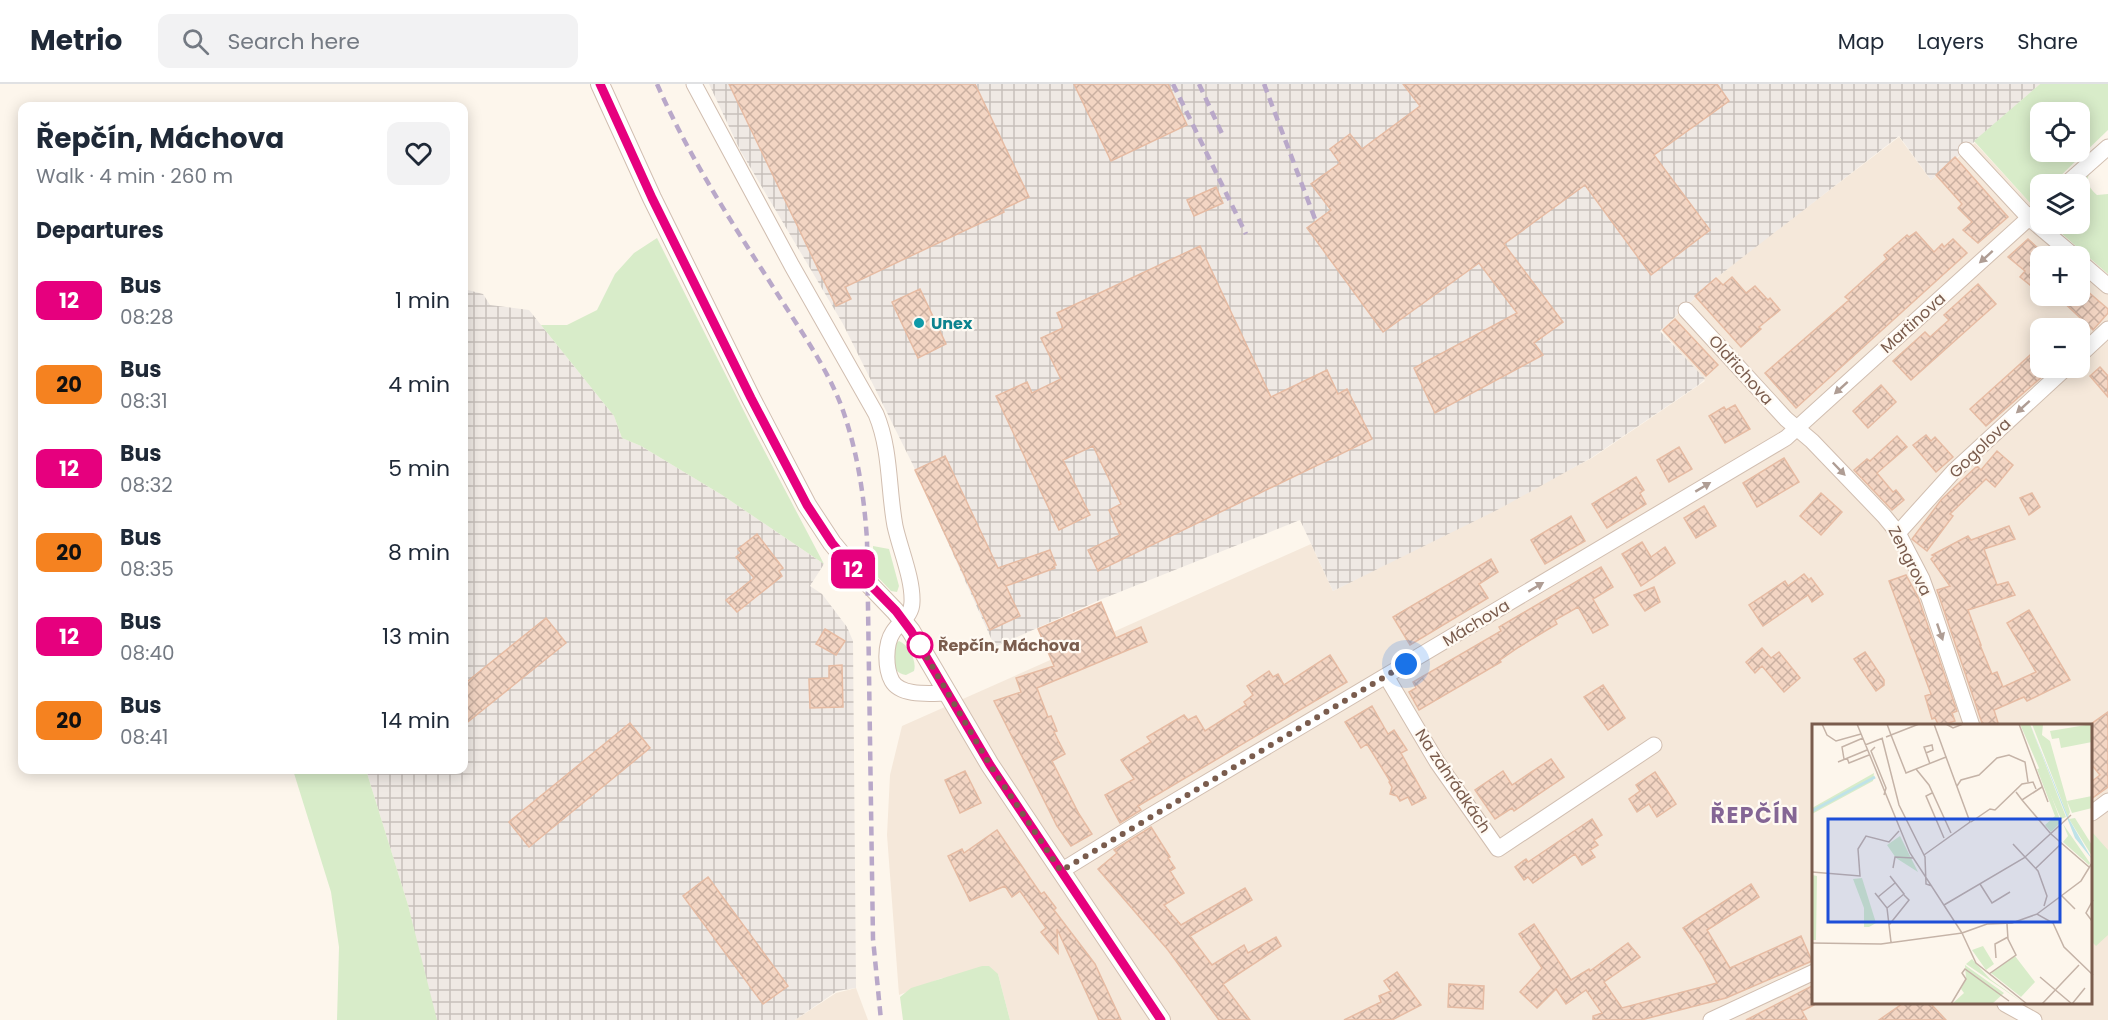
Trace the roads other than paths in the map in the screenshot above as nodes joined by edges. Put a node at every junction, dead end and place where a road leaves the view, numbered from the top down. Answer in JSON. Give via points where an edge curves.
{"nodes":[{"id":1,"x":600,"y":84,"type":"edge"},
{"id":2,"x":694,"y":84,"type":"edge"},
{"id":3,"x":2108,"y":147,"type":"edge"},
{"id":4,"x":1966,"y":150,"type":"dead end"},
{"id":5,"x":2077,"y":174,"type":"edge"},
{"id":6,"x":2030,"y":208,"type":"edge"},
{"id":7,"x":2030,"y":218,"type":"edge"},
{"id":8,"x":2054,"y":234,"type":"edge"},
{"id":9,"x":2065,"y":246,"type":"edge"},
{"id":10,"x":2090,"y":270,"type":"edge"},
{"id":11,"x":2108,"y":286,"type":"edge"},
{"id":12,"x":1686,"y":310,"type":"dead end"},
{"id":13,"x":2108,"y":330,"type":"edge"},
{"id":14,"x":2090,"y":346,"type":"edge"},
{"id":15,"x":2055,"y":378,"type":"edge"},
{"id":16,"x":1797,"y":429,"type":"junction"},
{"id":17,"x":1898,"y":533,"type":"junction"},
{"id":18,"x":903,"y":621,"type":"junction"},
{"id":19,"x":1386,"y":676,"type":"junction"},
{"id":20,"x":948,"y":693,"type":"junction"},
{"id":21,"x":1971,"y":724,"type":"edge"},
{"id":22,"x":1654,"y":745,"type":"dead end"},
{"id":23,"x":2108,"y":801,"type":"edge"},
{"id":24,"x":2093,"y":812,"type":"edge"},
{"id":25,"x":1067,"y":867,"type":"junction"},
{"id":26,"x":1812,"y":973,"type":"edge"},
{"id":27,"x":2007,"y":1005,"type":"edge"},
{"id":28,"x":1161,"y":1020,"type":"edge"},
{"id":29,"x":1711,"y":1020,"type":"edge"},
{"id":30,"x":2034,"y":1020,"type":"edge"}],
"edges":[{"from":1,"to":18,"type":"street","via":[[657,208],[807,505],[846,560]]},
{"from":2,"to":18,"type":"street","via":[[884,433],[895,524],[912,600]]},
{"from":3,"to":5,"type":"street"},
{"from":4,"to":6,"type":"street"},
{"from":7,"to":16,"type":"street","name":"Martinova","one_way":true},
{"from":8,"to":9,"type":"street"},
{"from":10,"to":11,"type":"street"},
{"from":12,"to":16,"type":"street","name":"Oldřichova"},
{"from":13,"to":14,"type":"street"},
{"from":15,"to":17,"type":"street","name":"Gogolova","one_way":true,"via":[[1954,471]]},
{"from":16,"to":17,"type":"street","name":"Zengrova","one_way":true},
{"from":19,"to":16,"type":"street","name":"Máchova","one_way":true},
{"from":17,"to":21,"type":"street","name":"Zengrova","one_way":true,"via":[[1922,579]]},
{"from":18,"to":20,"type":"street"},
{"from":18,"to":20,"type":"street","via":[[888,644],[891,680],[912,692]]},
{"from":19,"to":22,"type":"street","name":"Na zahrádkách","via":[[1437,762],[1498,849]]},
{"from":19,"to":25,"type":"street","name":"Máchova"},
{"from":20,"to":25,"type":"street","via":[[990,765]]},
{"from":23,"to":24,"type":"street"},
{"from":25,"to":28,"type":"street"},
{"from":26,"to":29,"type":"street"},
{"from":27,"to":30,"type":"street"}]}
